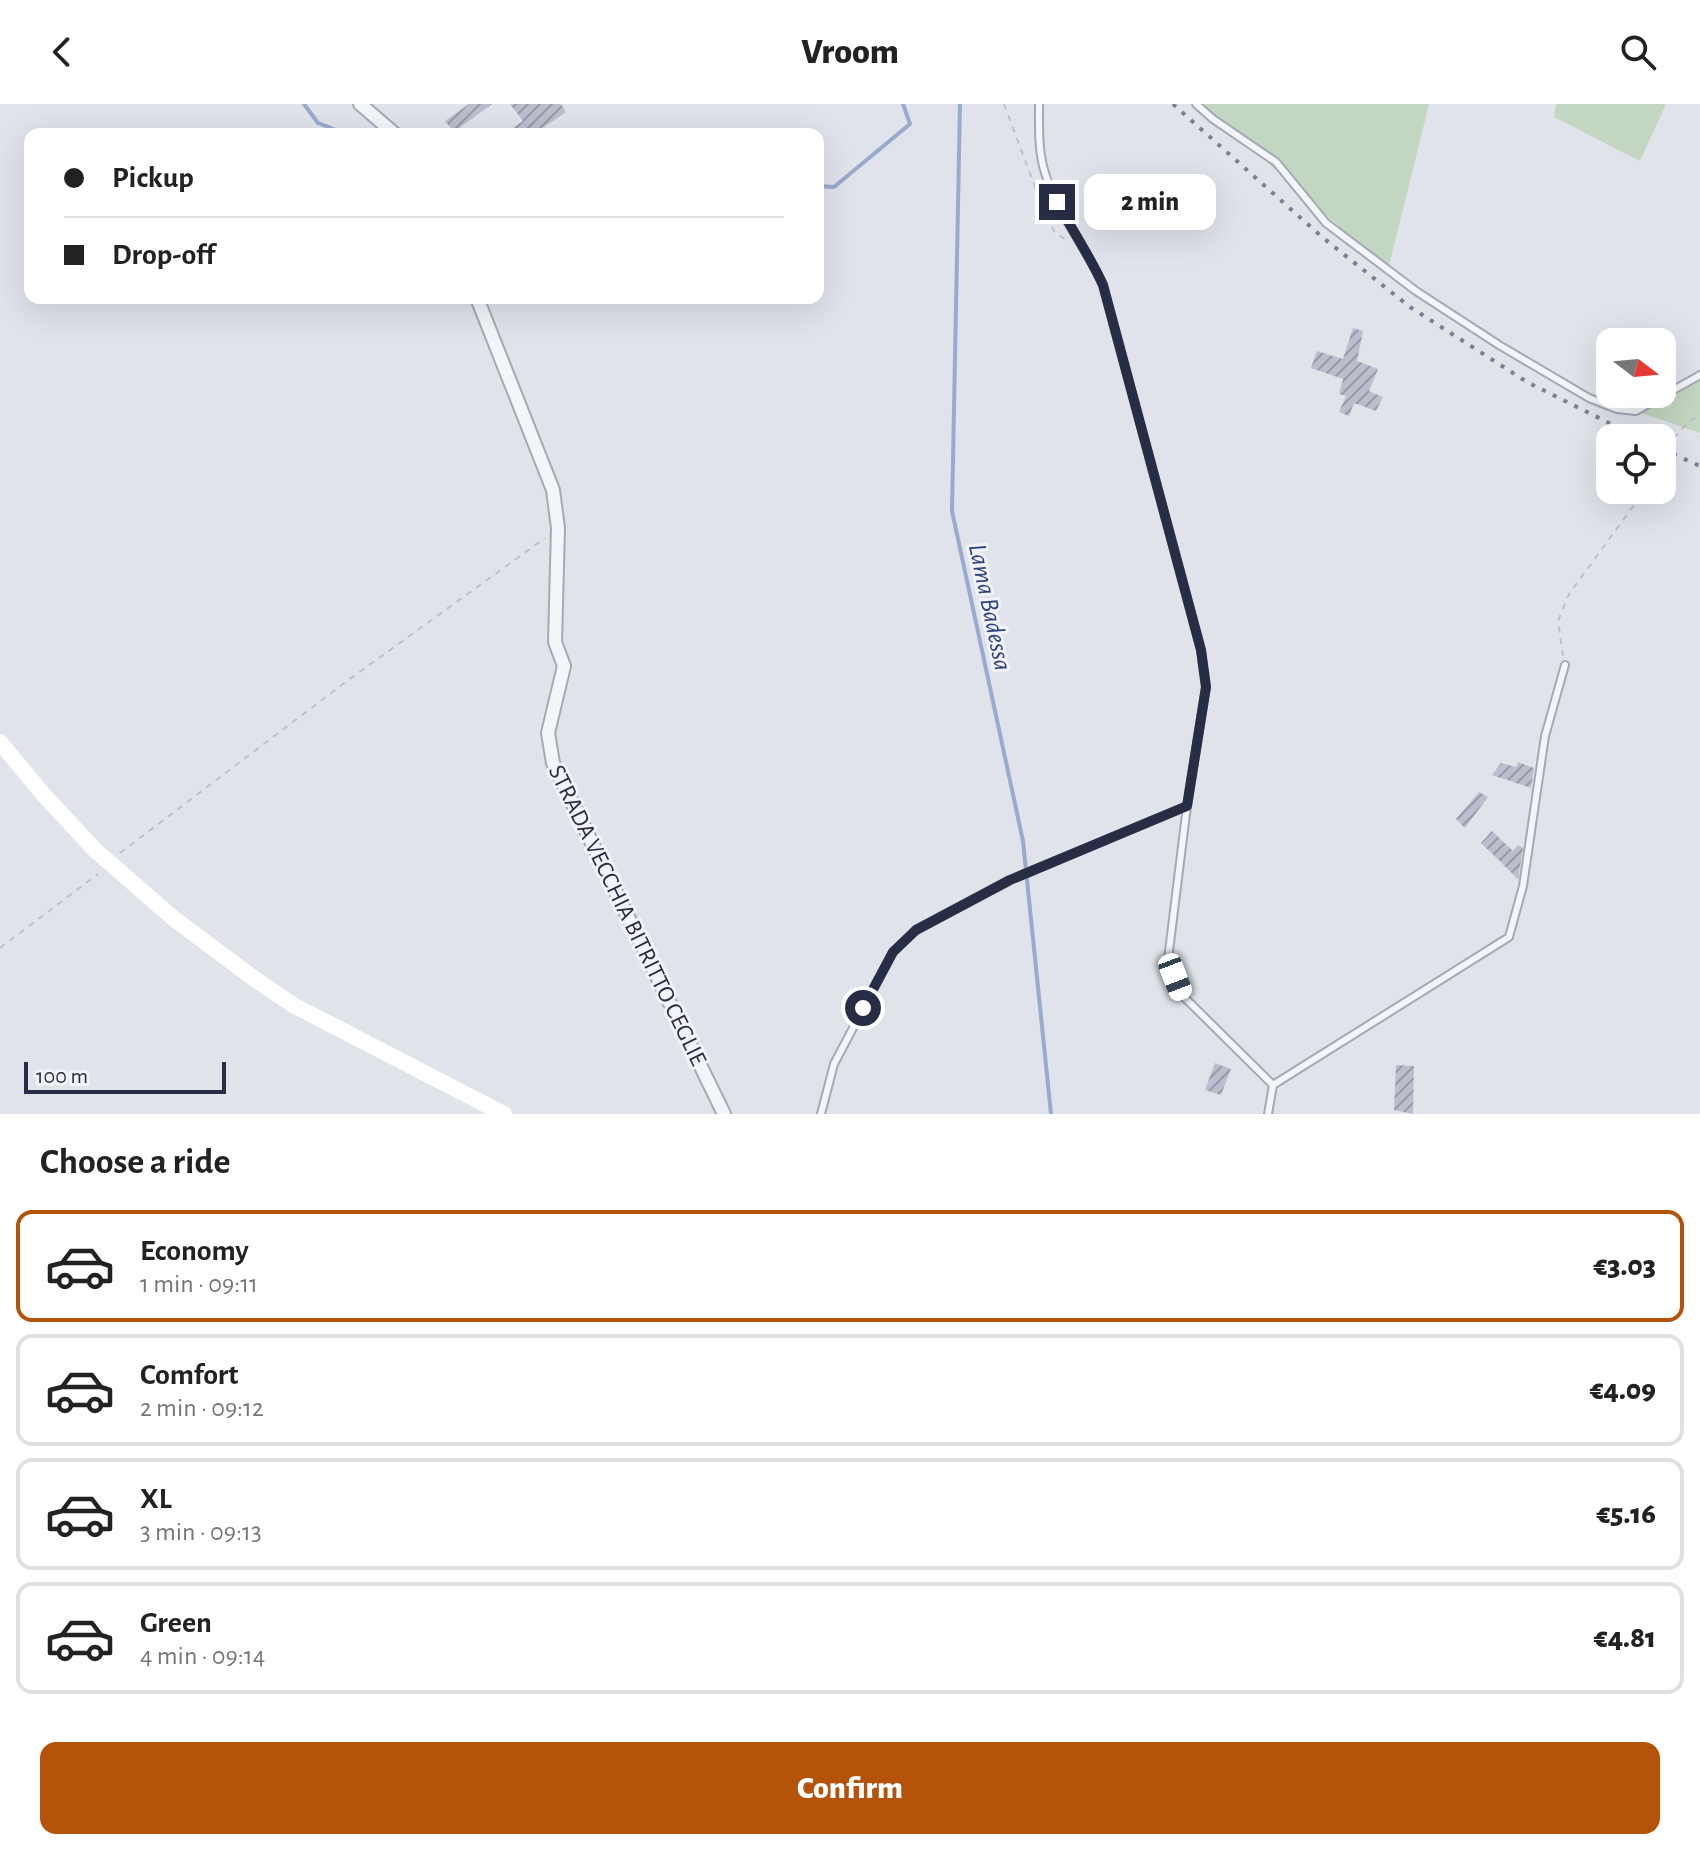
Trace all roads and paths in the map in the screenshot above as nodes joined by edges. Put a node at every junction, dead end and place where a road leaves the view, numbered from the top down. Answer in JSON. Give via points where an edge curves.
{"nodes":[{"id":1,"x":360,"y":104,"type":"edge"},
{"id":2,"x":1004,"y":104,"type":"edge"},
{"id":3,"x":1039,"y":104,"type":"edge"},
{"id":4,"x":1196,"y":104,"type":"edge"},
{"id":5,"x":388,"y":128,"type":"edge"},
{"id":6,"x":1080,"y":245,"type":"junction"},
{"id":7,"x":479,"y":304,"type":"edge"},
{"id":8,"x":1700,"y":375,"type":"edge"},
{"id":9,"x":1700,"y":415,"type":"edge"},
{"id":10,"x":1676,"y":436,"type":"edge"},
{"id":11,"x":1635,"y":504,"type":"edge"},
{"id":12,"x":558,"y":528,"type":"junction"},
{"id":13,"x":1565,"y":665,"type":"joint"},
{"id":14,"x":0,"y":742,"type":"edge"},
{"id":15,"x":1187,"y":806,"type":"junction"},
{"id":16,"x":111,"y":865,"type":"junction"},
{"id":17,"x":0,"y":948,"type":"edge"},
{"id":18,"x":1273,"y":1085,"type":"junction"},
{"id":19,"x":504,"y":1114,"type":"edge"},
{"id":20,"x":724,"y":1114,"type":"edge"},
{"id":21,"x":821,"y":1114,"type":"edge"},
{"id":22,"x":1268,"y":1114,"type":"edge"}],
"edges":[{"from":1,"to":5,"type":"street"},
{"from":2,"to":6,"type":"path","via":[[1055,233]]},
{"from":3,"to":6,"type":"lane","via":[[1044,170]]},
{"from":4,"to":8,"type":"lane","via":[[1276,162],[1326,223],[1416,291],[1589,398],[1636,411]]},
{"from":6,"to":15,"type":"lane","via":[[1103,285],[1201,650],[1206,687]]},
{"from":7,"to":12,"type":"street","name":"STRADA VECCHIA BITRITTO CEGLIE","via":[[553,490]]},
{"from":9,"to":10,"type":"path","bridge":true},
{"from":11,"to":13,"type":"path","via":[[1569,594],[1558,621]]},
{"from":12,"to":16,"type":"path","via":[[123,849]]},
{"from":12,"to":20,"type":"street","name":"STRADA VECCHIA BITRITTO CEGLIE","via":[[555,642],[564,666],[548,733],[553,763]]},
{"from":13,"to":18,"type":"lane","via":[[1545,736],[1523,886],[1509,937]]},
{"from":14,"to":16,"type":"main road"},
{"from":15,"to":18,"type":"lane","via":[[1168,959],[1181,994]]},
{"from":15,"to":21,"type":"lane","via":[[1010,880],[916,930],[893,952],[834,1064]]},
{"from":16,"to":17,"type":"path"},
{"from":16,"to":19,"type":"main road","via":[[173,918],[293,1005]]},
{"from":18,"to":22,"type":"lane"}]}
